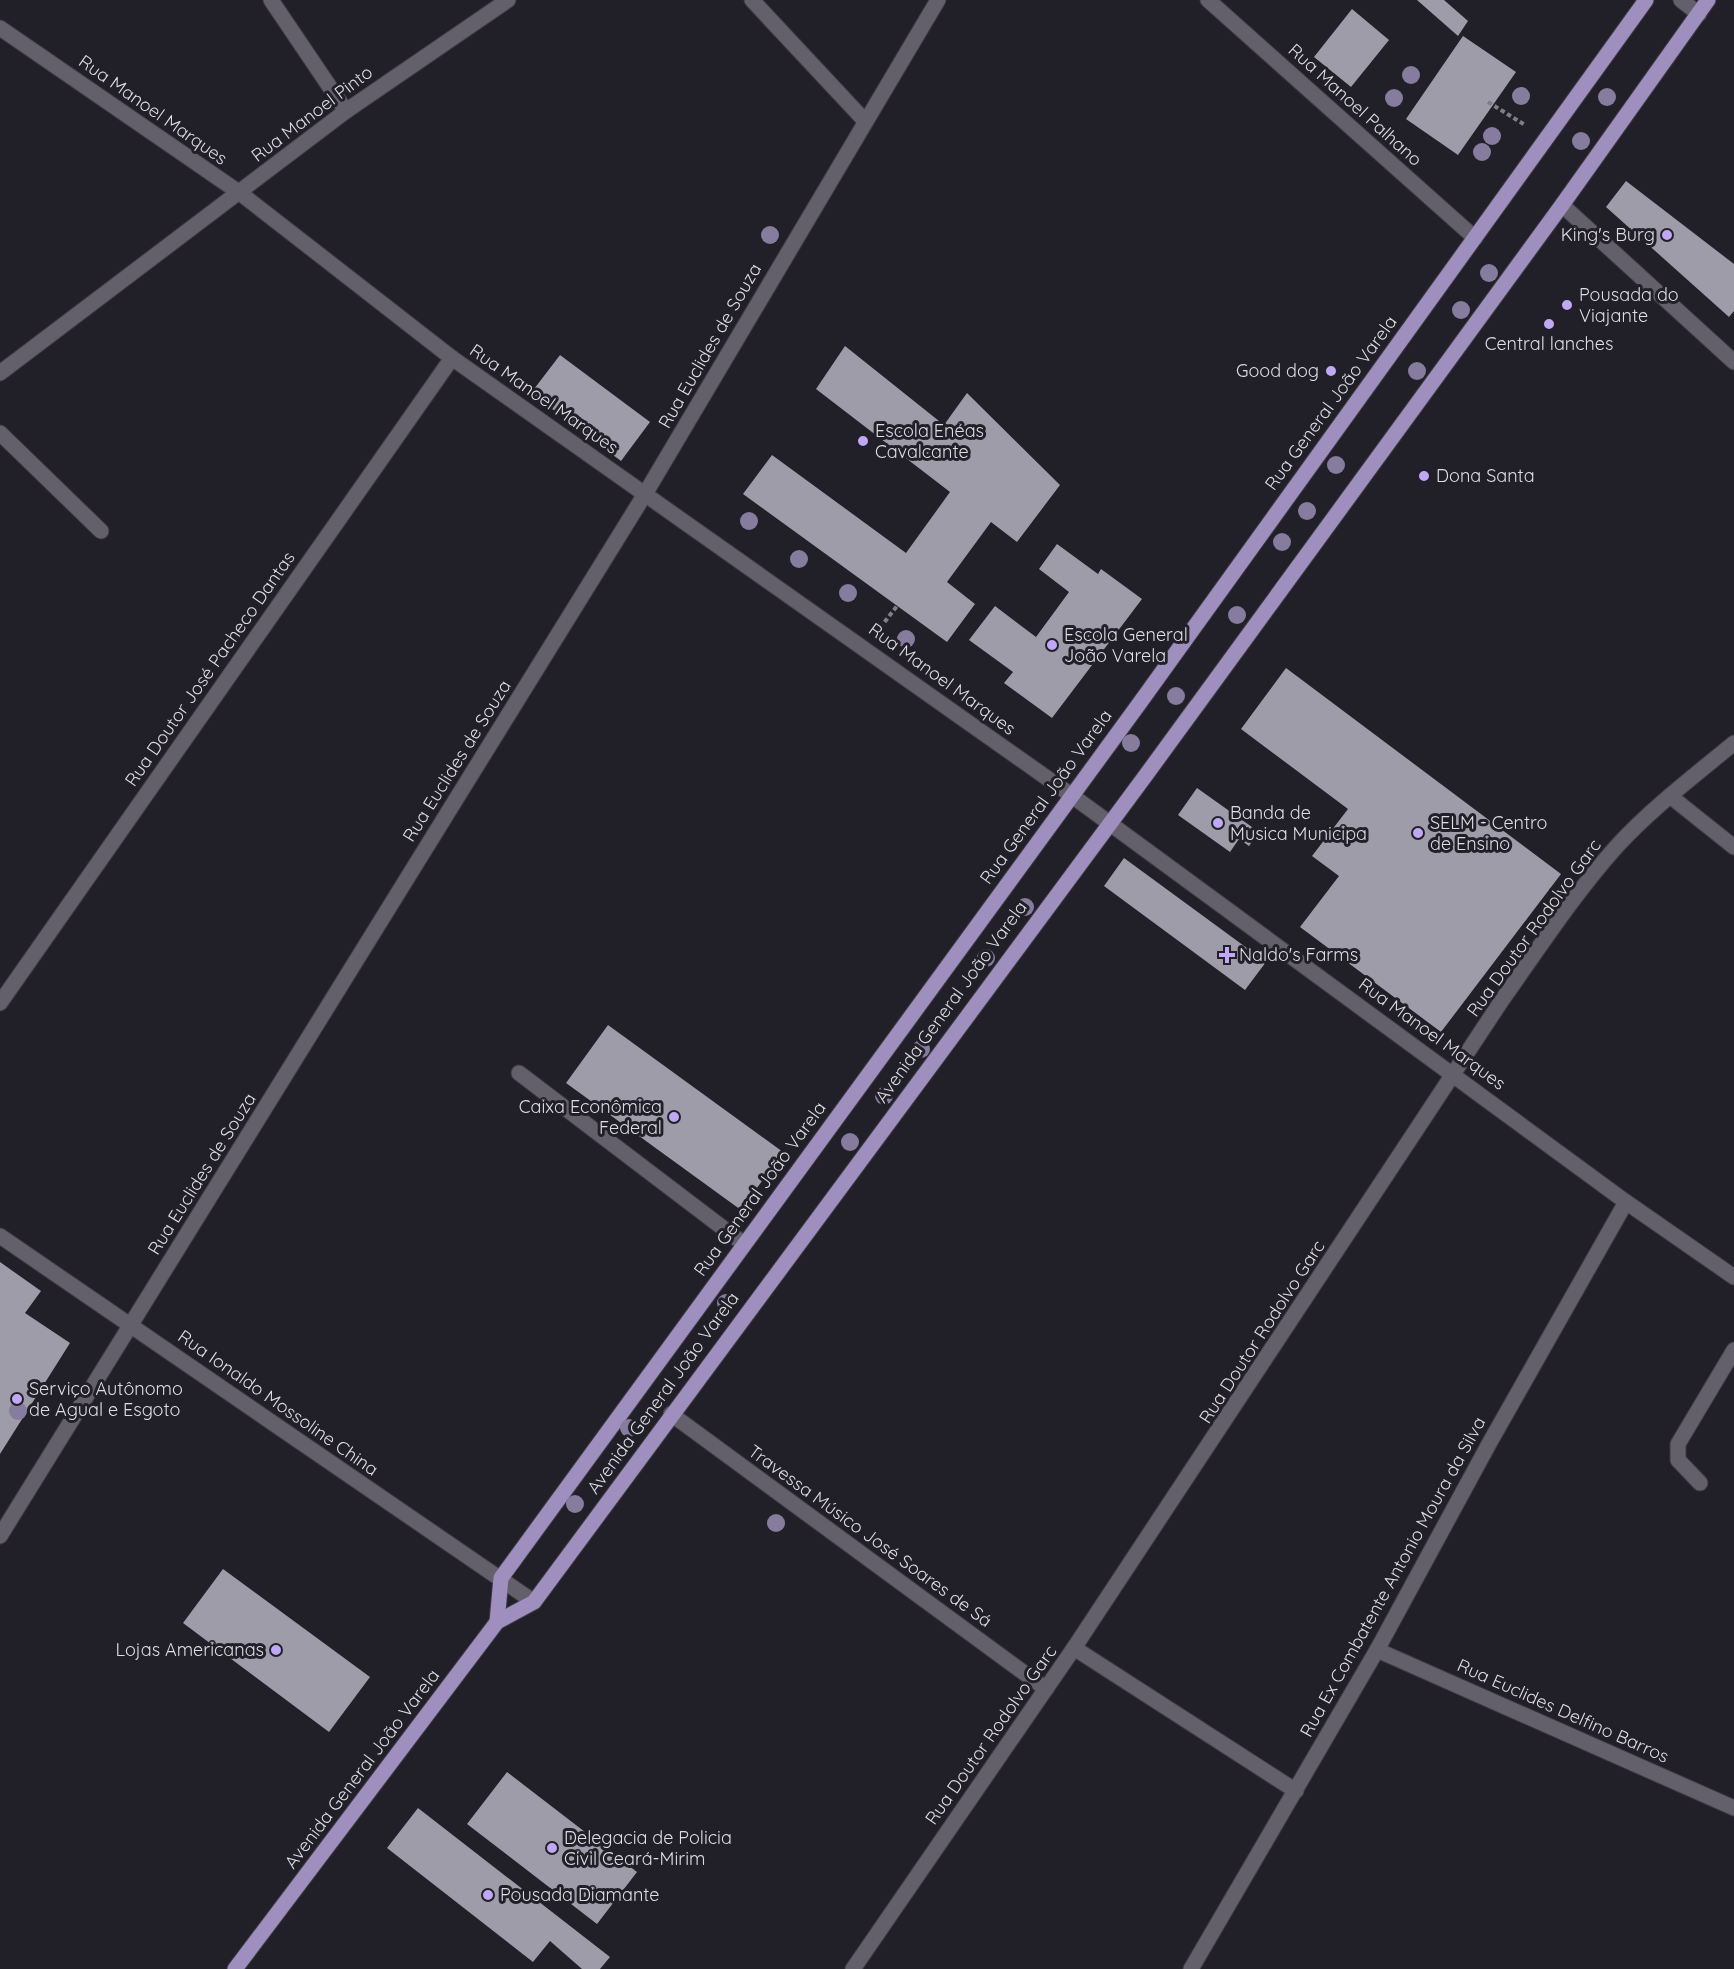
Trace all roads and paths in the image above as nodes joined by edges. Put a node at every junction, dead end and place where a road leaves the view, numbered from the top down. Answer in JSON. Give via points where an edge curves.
{"nodes":[{"id":1,"x":271,"y":0,"type":"edge"},
{"id":2,"x":508,"y":0,"type":"edge"},
{"id":3,"x":752,"y":0,"type":"edge"},
{"id":4,"x":938,"y":0,"type":"edge"},
{"id":5,"x":1208,"y":0,"type":"edge"},
{"id":6,"x":1646,"y":0,"type":"edge"},
{"id":7,"x":1681,"y":0,"type":"edge"},
{"id":8,"x":1708,"y":0,"type":"edge"},
{"id":9,"x":490,"y":5,"type":"edge"},
{"id":10,"x":1699,"y":14,"type":"junction"},
{"id":11,"x":0,"y":28,"type":"edge"},
{"id":12,"x":1488,"y":102,"type":"dead end"},
{"id":13,"x":346,"y":111,"type":"junction"},
{"id":14,"x":865,"y":121,"type":"junction"},
{"id":15,"x":1546,"y":143,"type":"junction"},
{"id":16,"x":240,"y":193,"type":"junction"},
{"id":17,"x":1562,"y":205,"type":"junction"},
{"id":18,"x":1475,"y":238,"type":"junction"},
{"id":19,"x":452,"y":358,"type":"junction"},
{"id":20,"x":1734,"y":362,"type":"edge"},
{"id":21,"x":0,"y":373,"type":"edge"},
{"id":22,"x":0,"y":433,"type":"edge"},
{"id":23,"x":645,"y":494,"type":"junction"},
{"id":24,"x":101,"y":531,"type":"dead end"},
{"id":25,"x":1734,"y":743,"type":"edge"},
{"id":26,"x":1071,"y":795,"type":"junction"},
{"id":27,"x":1670,"y":796,"type":"junction"},
{"id":28,"x":1107,"y":824,"type":"junction"},
{"id":29,"x":1734,"y":847,"type":"edge"},
{"id":30,"x":0,"y":1003,"type":"edge"},
{"id":31,"x":519,"y":1073,"type":"dead end"},
{"id":32,"x":1455,"y":1074,"type":"junction"},
{"id":33,"x":1626,"y":1202,"type":"junction"},
{"id":34,"x":0,"y":1236,"type":"edge"},
{"id":35,"x":744,"y":1244,"type":"junction"},
{"id":36,"x":1734,"y":1277,"type":"edge"},
{"id":37,"x":132,"y":1325,"type":"junction"},
{"id":38,"x":1734,"y":1350,"type":"edge"},
{"id":39,"x":671,"y":1414,"type":"junction"},
{"id":40,"x":1700,"y":1484,"type":"dead end"},
{"id":41,"x":0,"y":1536,"type":"edge"},
{"id":42,"x":501,"y":1578,"type":"junction"},
{"id":43,"x":534,"y":1602,"type":"junction"},
{"id":44,"x":497,"y":1622,"type":"junction"},
{"id":45,"x":1074,"y":1648,"type":"junction"},
{"id":46,"x":1377,"y":1650,"type":"junction"},
{"id":47,"x":1046,"y":1689,"type":"junction"},
{"id":48,"x":1296,"y":1791,"type":"junction"},
{"id":49,"x":1734,"y":1808,"type":"edge"},
{"id":50,"x":235,"y":1969,"type":"edge"},
{"id":51,"x":853,"y":1969,"type":"edge"},
{"id":52,"x":1191,"y":1969,"type":"edge"}],
"edges":[{"from":1,"to":13,"type":"street"},
{"from":2,"to":9,"type":"street","name":"Rua Manoel Pinto"},
{"from":3,"to":14,"type":"street"},
{"from":4,"to":14,"type":"street","name":"Rua Euclides de Souza"},
{"from":5,"to":18,"type":"street","name":"Rua Manoel Palhano"},
{"from":6,"to":15,"type":"main road","name":"Rua General João Varela"},
{"from":7,"to":10,"type":"street"},
{"from":8,"to":10,"type":"main road"},
{"from":9,"to":13,"type":"street","name":"Rua Manoel Pinto"},
{"from":10,"to":17,"type":"main road"},
{"from":11,"to":16,"type":"street","name":"Rua Manoel Marques"},
{"from":12,"to":15,"type":"path"},
{"from":13,"to":16,"type":"street","name":"Rua Manoel Pinto"},
{"from":14,"to":23,"type":"street","name":"Rua Euclides de Souza"},
{"from":15,"to":18,"type":"main road","name":"Rua General João Varela"},
{"from":16,"to":19,"type":"street","name":"Rua Manoel Marques"},
{"from":16,"to":21,"type":"street","name":"Rua Manoel Pinto"},
{"from":17,"to":20,"type":"street"},
{"from":17,"to":28,"type":"main road"},
{"from":18,"to":26,"type":"main road","name":"Rua General João Varela"},
{"from":19,"to":23,"type":"street","name":"Rua Manoel Marques"},
{"from":19,"to":30,"type":"street","name":"Rua Doutor José Pacheco Dantas"},
{"from":22,"to":24,"type":"street"},
{"from":23,"to":26,"type":"street","name":"Rua Manoel Marques"},
{"from":23,"to":37,"type":"street","name":"Rua Euclides de Souza"},
{"from":25,"to":27,"type":"street","name":"Rua Doutor Rodolvo Garc"},
{"from":26,"to":28,"type":"street","name":"Rua Manoel Marques"},
{"from":26,"to":35,"type":"main road","name":"Rua General João Varela"},
{"from":27,"to":29,"type":"street"},
{"from":27,"to":32,"type":"street","name":"Rua Doutor Rodolvo Garc","via":[[1618,846],[1568,908]]},
{"from":28,"to":32,"type":"street","name":"Rua Manoel Marques"},
{"from":28,"to":39,"type":"main road","name":"Avenida General João Varela"},
{"from":31,"to":35,"type":"street"},
{"from":32,"to":33,"type":"street","name":"Rua Manoel Marques"},
{"from":32,"to":45,"type":"street","name":"Rua Doutor Rodolvo Garc"},
{"from":33,"to":36,"type":"street","name":"Rua Manoel Marques"},
{"from":33,"to":46,"type":"street","name":"Rua Ex Combatente Antonio Moura da Silva"},
{"from":34,"to":37,"type":"street","name":"Rua Ionaldo Mossoline China"},
{"from":35,"to":42,"type":"main road","name":"Rua General João Varela"},
{"from":37,"to":41,"type":"street","name":"Rua Euclides de Souza"},
{"from":37,"to":42,"type":"street","name":"Rua Ionaldo Mossoline China"},
{"from":38,"to":40,"type":"street","via":[[1678,1444],[1678,1460]]},
{"from":39,"to":43,"type":"main road","name":"Avenida General João Varela"},
{"from":39,"to":47,"type":"street","name":"Travessa Músico José Soares de Sá"},
{"from":42,"to":43,"type":"street","name":"Rua Ionaldo Mossoline China"},
{"from":42,"to":44,"type":"main road"},
{"from":43,"to":44,"type":"main road","name":"Avenida General João Varela"},
{"from":44,"to":50,"type":"main road","name":"Avenida General João Varela"},
{"from":45,"to":47,"type":"street","name":"Rua Doutor Rodolvo Garc"},
{"from":45,"to":48,"type":"street"},
{"from":46,"to":48,"type":"street","name":"Rua Ex Combatente Antonio Moura da Silva"},
{"from":46,"to":49,"type":"street","name":"Rua Euclides Delfino Barros"},
{"from":47,"to":51,"type":"street","name":"Rua Doutor Rodolvo Garc"},
{"from":48,"to":52,"type":"street","name":"Rua Ex Combatente Antonio Moura da Silva"}]}
